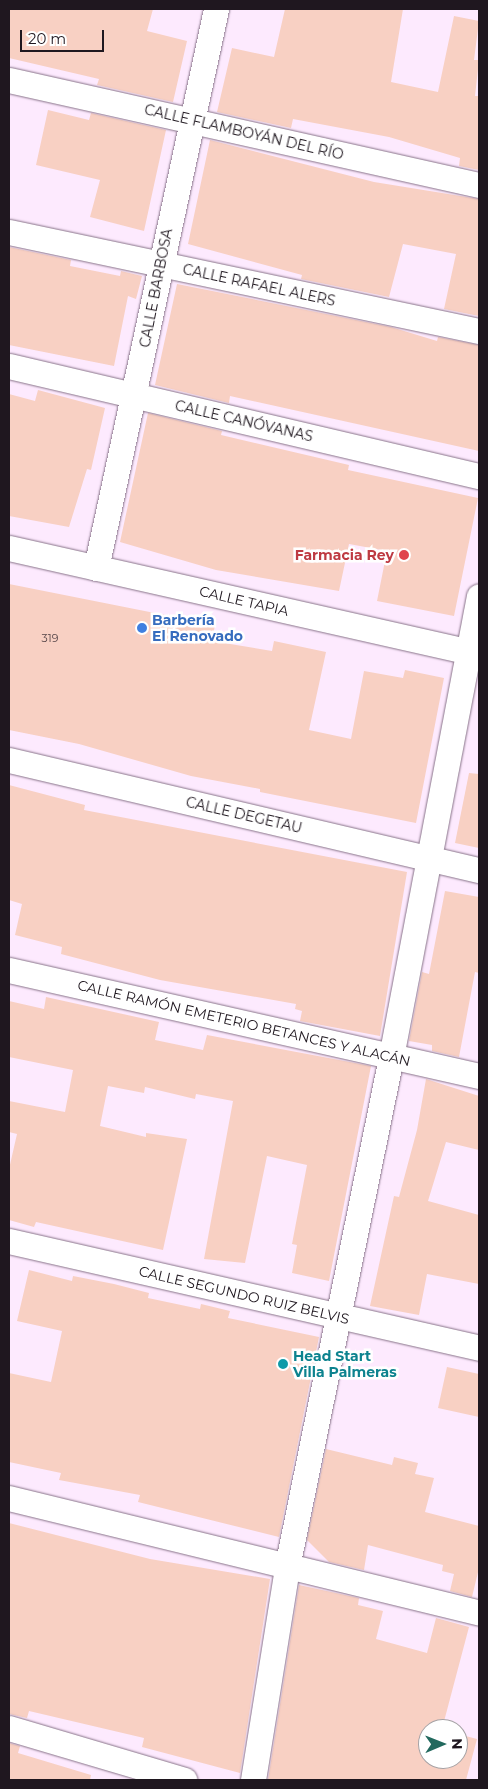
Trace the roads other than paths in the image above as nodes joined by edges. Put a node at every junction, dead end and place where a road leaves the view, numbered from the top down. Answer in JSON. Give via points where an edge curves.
{"nodes":[{"id":1,"x":216,"y":9,"type":"edge"},
{"id":2,"x":9,"y":80,"type":"edge"},
{"id":3,"x":192,"y":120,"type":"junction"},
{"id":4,"x":479,"y":185,"type":"edge"},
{"id":5,"x":9,"y":232,"type":"edge"},
{"id":6,"x":160,"y":264,"type":"junction"},
{"id":7,"x":479,"y":331,"type":"edge"},
{"id":8,"x":9,"y":366,"type":"edge"},
{"id":9,"x":135,"y":396,"type":"junction"},
{"id":10,"x":479,"y":476,"type":"edge"},
{"id":11,"x":9,"y":548,"type":"edge"},
{"id":12,"x":96,"y":568,"type":"junction"},
{"id":13,"x":479,"y":596,"type":"edge"},
{"id":14,"x":474,"y":652,"type":"edge"},
{"id":15,"x":9,"y":760,"type":"edge"},
{"id":16,"x":428,"y":858,"type":"junction"},
{"id":17,"x":479,"y":870,"type":"edge"},
{"id":18,"x":9,"y":970,"type":"edge"},
{"id":19,"x":391,"y":1057,"type":"junction"},
{"id":20,"x":479,"y":1076,"type":"edge"},
{"id":21,"x":9,"y":1241,"type":"edge"},
{"id":22,"x":336,"y":1316,"type":"junction"},
{"id":23,"x":479,"y":1348,"type":"edge"},
{"id":24,"x":9,"y":1498,"type":"edge"},
{"id":25,"x":287,"y":1567,"type":"junction"},
{"id":26,"x":479,"y":1613,"type":"edge"},
{"id":27,"x":9,"y":1728,"type":"edge"},
{"id":28,"x":184,"y":1780,"type":"edge"},
{"id":29,"x":253,"y":1780,"type":"edge"}],
"edges":[{"from":1,"to":3,"type":"street","name":"CALLE BARBOSA"},
{"from":2,"to":3,"type":"street","name":"CALLE FLAMBOYÁN DEL RÍO"},
{"from":3,"to":4,"type":"street","name":"CALLE FLAMBOYÁN DEL RÍO"},
{"from":3,"to":6,"type":"street","name":"CALLE BARBOSA"},
{"from":5,"to":6,"type":"street","name":"CALLE RAFAEL ALERS"},
{"from":6,"to":7,"type":"street","name":"CALLE RAFAEL ALERS"},
{"from":6,"to":9,"type":"street","name":"CALLE BARBOSA"},
{"from":8,"to":9,"type":"street","name":"CALLE CANÓVANAS"},
{"from":9,"to":10,"type":"street","name":"CALLE CANÓVANAS"},
{"from":9,"to":12,"type":"street","name":"CALLE BARBOSA"},
{"from":11,"to":12,"type":"street","name":"CALLE TAPIA"},
{"from":12,"to":14,"type":"street","name":"CALLE TAPIA"},
{"from":13,"to":14,"type":"street"},
{"from":14,"to":16,"type":"street"},
{"from":15,"to":16,"type":"street","name":"CALLE DEGETAU"},
{"from":16,"to":17,"type":"street","name":"CALLE DEGETAU"},
{"from":16,"to":19,"type":"street"},
{"from":18,"to":19,"type":"street","name":"CALLE RAMÓN EMETERIO BETANCES Y ALACÁN"},
{"from":19,"to":20,"type":"street","name":"CALLE RAMÓN EMETERIO BETANCES Y ALACÁN"},
{"from":19,"to":22,"type":"street"},
{"from":21,"to":22,"type":"street","name":"CALLE SEGUNDO RUIZ BELVIS"},
{"from":22,"to":23,"type":"street","name":"CALLE SEGUNDO RUIZ BELVIS"},
{"from":22,"to":25,"type":"street"},
{"from":24,"to":25,"type":"street"},
{"from":25,"to":26,"type":"street"},
{"from":25,"to":29,"type":"street"},
{"from":27,"to":28,"type":"street"}]}
